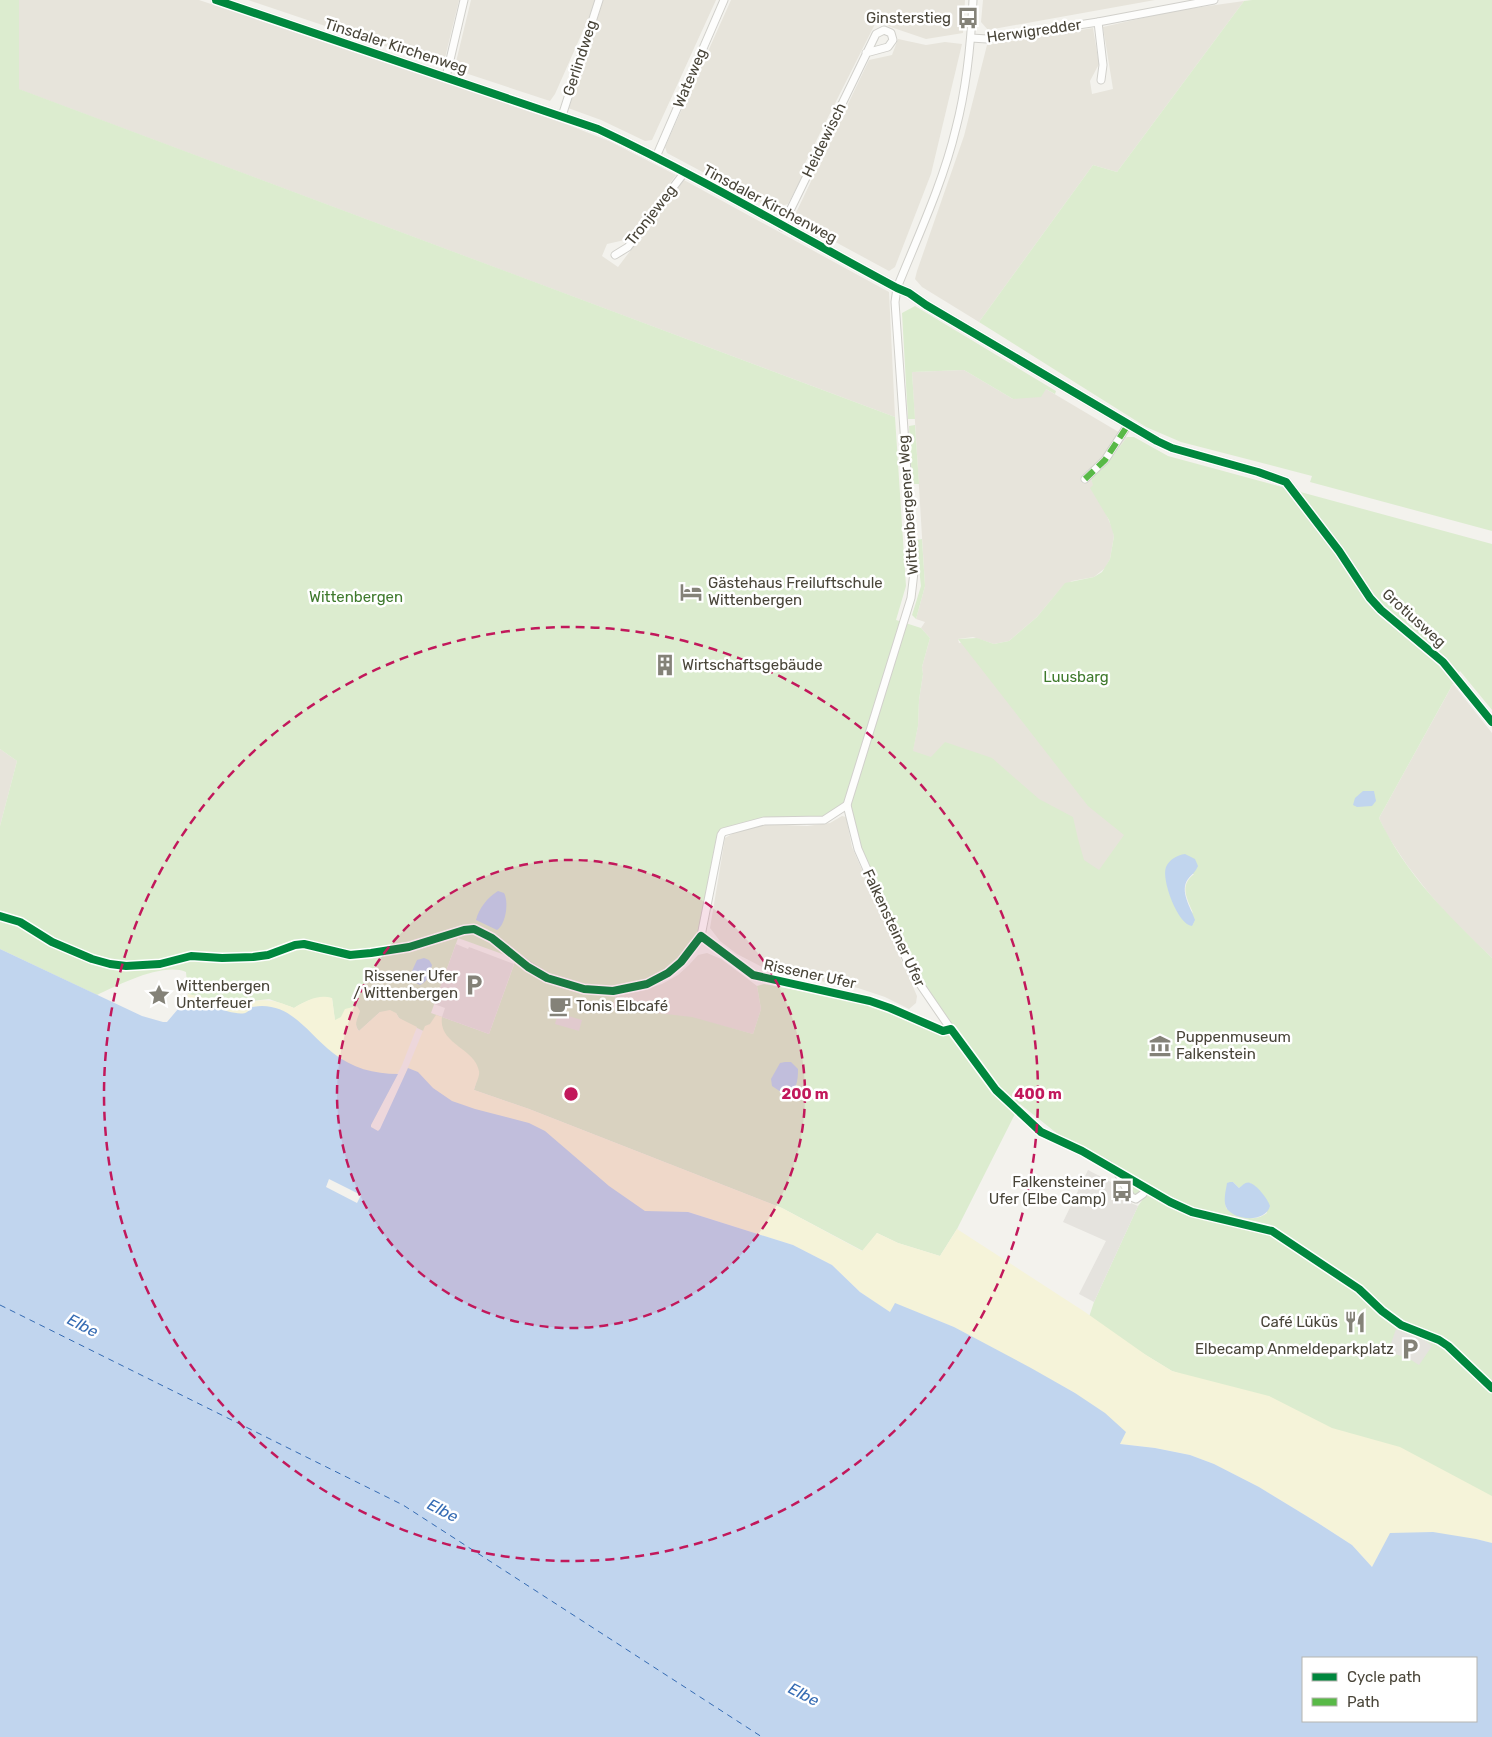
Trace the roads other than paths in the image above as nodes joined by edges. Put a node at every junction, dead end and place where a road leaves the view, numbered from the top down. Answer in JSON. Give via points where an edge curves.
{"nodes":[{"id":1,"x":216,"y":0,"type":"edge"},
{"id":2,"x":464,"y":0,"type":"edge"},
{"id":3,"x":599,"y":0,"type":"edge"},
{"id":4,"x":724,"y":0,"type":"edge"},
{"id":5,"x":973,"y":0,"type":"edge"},
{"id":6,"x":1214,"y":0,"type":"edge"},
{"id":7,"x":228,"y":2,"type":"edge"},
{"id":8,"x":1176,"y":3,"type":"edge"},
{"id":9,"x":1098,"y":22,"type":"junction"},
{"id":10,"x":971,"y":38,"type":"junction"},
{"id":11,"x":866,"y":53,"type":"dead end"},
{"id":12,"x":446,"y":77,"type":"junction"},
{"id":13,"x":1101,"y":80,"type":"dead end"},
{"id":14,"x":562,"y":116,"type":"junction"},
{"id":15,"x":656,"y":157,"type":"junction"},
{"id":16,"x":684,"y":173,"type":"junction"},
{"id":17,"x":782,"y":227,"type":"junction"},
{"id":18,"x":616,"y":255,"type":"dead end"},
{"id":19,"x":897,"y":288,"type":"junction"},
{"id":20,"x":1128,"y":425,"type":"junction"},
{"id":21,"x":1085,"y":479,"type":"dead end"},
{"id":22,"x":1286,"y":482,"type":"joint"},
{"id":23,"x":1492,"y":722,"type":"edge"},
{"id":24,"x":847,"y":805,"type":"junction"},
{"id":25,"x":701,"y":936,"type":"junction"},
{"id":26,"x":516,"y":957,"type":"dead end"},
{"id":27,"x":870,"y":1001,"type":"dead end"},
{"id":28,"x":1118,"y":1173,"type":"dead end"}],
"edges":[{"from":1,"to":7,"type":"street","name":"Tinsdaler Kirchenweg"},
{"from":2,"to":12,"type":"street"},
{"from":3,"to":14,"type":"street","name":"Gerlindweg"},
{"from":4,"to":15,"type":"street","name":"Wateweg"},
{"from":5,"to":10,"type":"street","name":"Wittenbergener Weg"},
{"from":6,"to":8,"type":"street","name":"Herwigredder"},
{"from":7,"to":12,"type":"street","name":"Tinsdaler Kirchenweg"},
{"from":8,"to":9,"type":"street","name":"Herwigredder"},
{"from":9,"to":10,"type":"street","name":"Herwigredder","via":[[987,39]]},
{"from":9,"to":13,"type":"street","name":"Herwigredder","via":[[1103,65]]},
{"from":10,"to":19,"type":"street","name":"Wittenbergener Weg","via":[[956,130]]},
{"from":11,"to":17,"type":"street","name":"Heidewisch"},
{"from":12,"to":14,"type":"street","name":"Tinsdaler Kirchenweg"},
{"from":14,"to":15,"type":"street","name":"Tinsdaler Kirchenweg"},
{"from":15,"to":16,"type":"street","name":"Tinsdaler Kirchenweg"},
{"from":16,"to":17,"type":"street","name":"Tinsdaler Kirchenweg"},
{"from":16,"to":18,"type":"street","name":"Tronjeweg","via":[[628,248]]},
{"from":17,"to":19,"type":"street","name":"Tinsdaler Kirchenweg"},
{"from":19,"to":20,"type":"street","name":"Tinsdaler Kirchenweg"},
{"from":19,"to":24,"type":"street","name":"Wittenbergener Weg","via":[[895,302],[914,572],[903,628]]},
{"from":20,"to":21,"type":"street","via":[[1105,460]]},
{"from":20,"to":22,"type":"street","name":"Tinsdaler Kirchenweg","via":[[1172,448]]},
{"from":22,"to":23,"type":"street","name":"Grotiusweg","via":[[1370,598],[1443,662]]},
{"from":24,"to":25,"type":"street","via":[[824,820],[764,821],[723,832]]},
{"from":24,"to":28,"type":"street","name":"Falkensteiner Ufer","via":[[858,849],[913,974],[961,1044],[999,1094],[1041,1132],[1109,1165]]},
{"from":25,"to":26,"type":"street","via":[[668,973],[647,984],[613,991],[584,989],[556,982]]},
{"from":25,"to":27,"type":"street","name":"Rissener Ufer","via":[[753,975]]}]}
